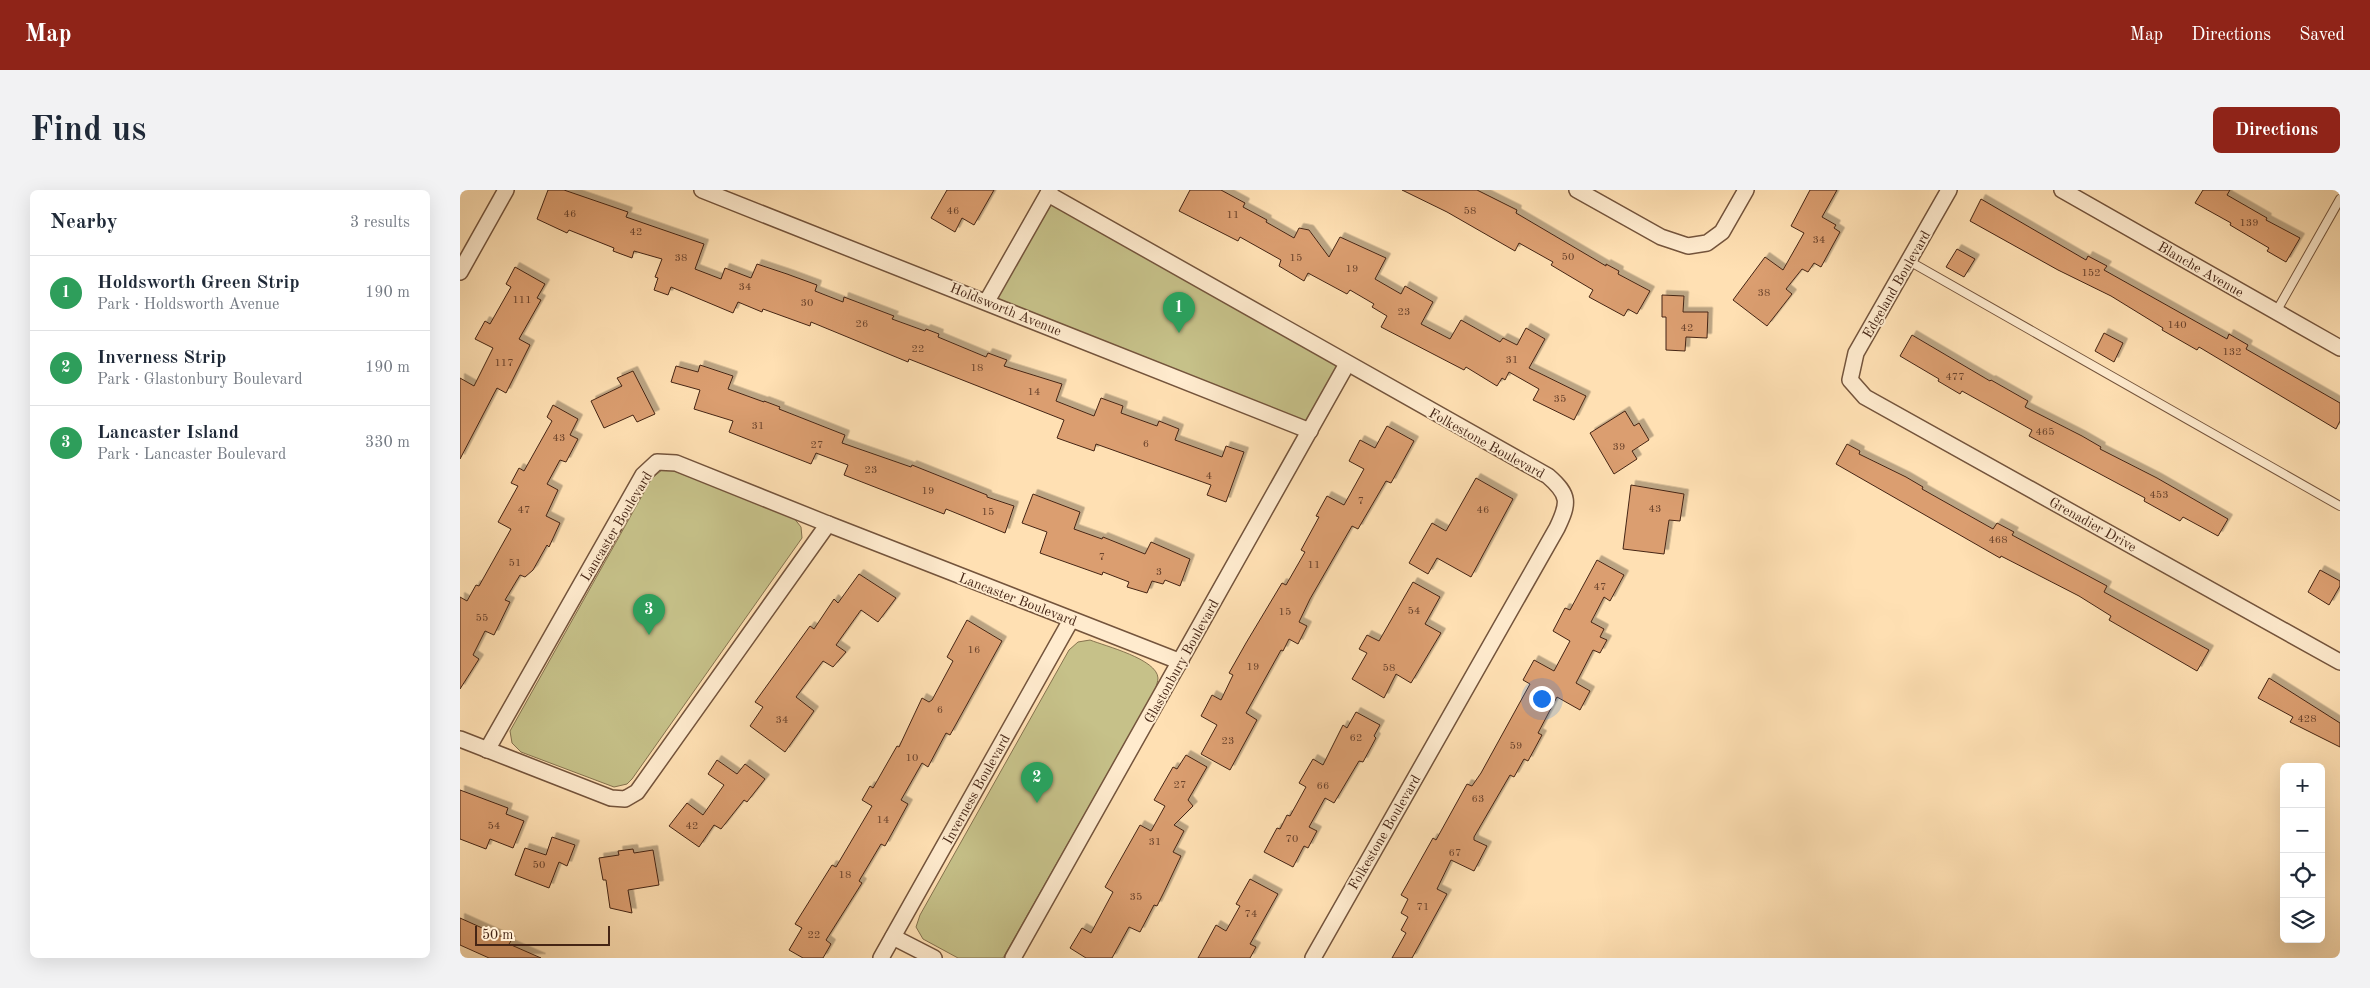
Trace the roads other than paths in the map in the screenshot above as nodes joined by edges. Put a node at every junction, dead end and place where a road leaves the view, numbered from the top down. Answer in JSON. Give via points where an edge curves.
{"nodes":[{"id":1,"x":506,"y":190,"type":"edge"},
{"id":2,"x":702,"y":190,"type":"edge"},
{"id":3,"x":1577,"y":190,"type":"edge"},
{"id":4,"x":1746,"y":190,"type":"edge"},
{"id":5,"x":1949,"y":190,"type":"edge"},
{"id":6,"x":2062,"y":190,"type":"edge"},
{"id":7,"x":1049,"y":192,"type":"edge"},
{"id":8,"x":2340,"y":199,"type":"edge"},
{"id":9,"x":1909,"y":261,"type":"junction"},
{"id":10,"x":460,"y":272,"type":"edge"},
{"id":11,"x":987,"y":301,"type":"junction"},
{"id":12,"x":2276,"y":312,"type":"junction"},
{"id":13,"x":2340,"y":348,"type":"edge"},
{"id":14,"x":1348,"y":364,"type":"junction"},
{"id":15,"x":1850,"y":380,"type":"joint"},
{"id":16,"x":1310,"y":431,"type":"junction"},
{"id":17,"x":2340,"y":506,"type":"edge"},
{"id":18,"x":828,"y":524,"type":"junction"},
{"id":19,"x":1071,"y":620,"type":"junction"},
{"id":20,"x":1180,"y":662,"type":"junction"},
{"id":21,"x":2340,"y":662,"type":"edge"},
{"id":22,"x":460,"y":740,"type":"edge"},
{"id":23,"x":487,"y":750,"type":"junction"},
{"id":24,"x":893,"y":937,"type":"junction"},
{"id":25,"x":881,"y":958,"type":"edge"},
{"id":26,"x":934,"y":958,"type":"edge"},
{"id":27,"x":1012,"y":958,"type":"edge"},
{"id":28,"x":1313,"y":958,"type":"edge"}],
"edges":[{"from":1,"to":10,"type":"street"},
{"from":2,"to":11,"type":"street","name":"Holdsworth Avenue"},
{"from":3,"to":4,"type":"street","via":[[1661,237],[1688,246],[1707,243],[1722,232]]},
{"from":5,"to":9,"type":"street","name":"Edgeland Boulevard"},
{"from":6,"to":12,"type":"street","name":"Blanche Avenue"},
{"from":7,"to":11,"type":"street"},
{"from":7,"to":14,"type":"street","name":"Folkestone Boulevard"},
{"from":8,"to":12,"type":"lane"},
{"from":9,"to":15,"type":"street","name":"Edgeland Boulevard","via":[[1856,353]]},
{"from":9,"to":17,"type":"lane"},
{"from":11,"to":16,"type":"street","name":"Holdsworth Avenue"},
{"from":12,"to":13,"type":"street","name":"Blanche Avenue"},
{"from":14,"to":16,"type":"street","name":"Glastonbury Boulevard"},
{"from":14,"to":28,"type":"street","name":"Folkestone Boulevard","via":[[1548,476],[1560,487],[1566,508]]},
{"from":15,"to":21,"type":"street","name":"Grenadier Drive","via":[[1865,397]]},
{"from":16,"to":20,"type":"street","name":"Glastonbury Boulevard"},
{"from":18,"to":19,"type":"street","name":"Lancaster Boulevard"},
{"from":18,"to":23,"type":"street","via":[[637,792],[625,799],[611,798]]},
{"from":18,"to":23,"type":"street","name":"Lancaster Boulevard","via":[[676,463],[657,462],[643,475]]},
{"from":19,"to":20,"type":"street","name":"Lancaster Boulevard"},
{"from":19,"to":24,"type":"street","name":"Inverness Boulevard"},
{"from":20,"to":27,"type":"street","name":"Glastonbury Boulevard"},
{"from":22,"to":23,"type":"street"},
{"from":24,"to":25,"type":"street","name":"Inverness Boulevard"},
{"from":24,"to":26,"type":"street"}]}
